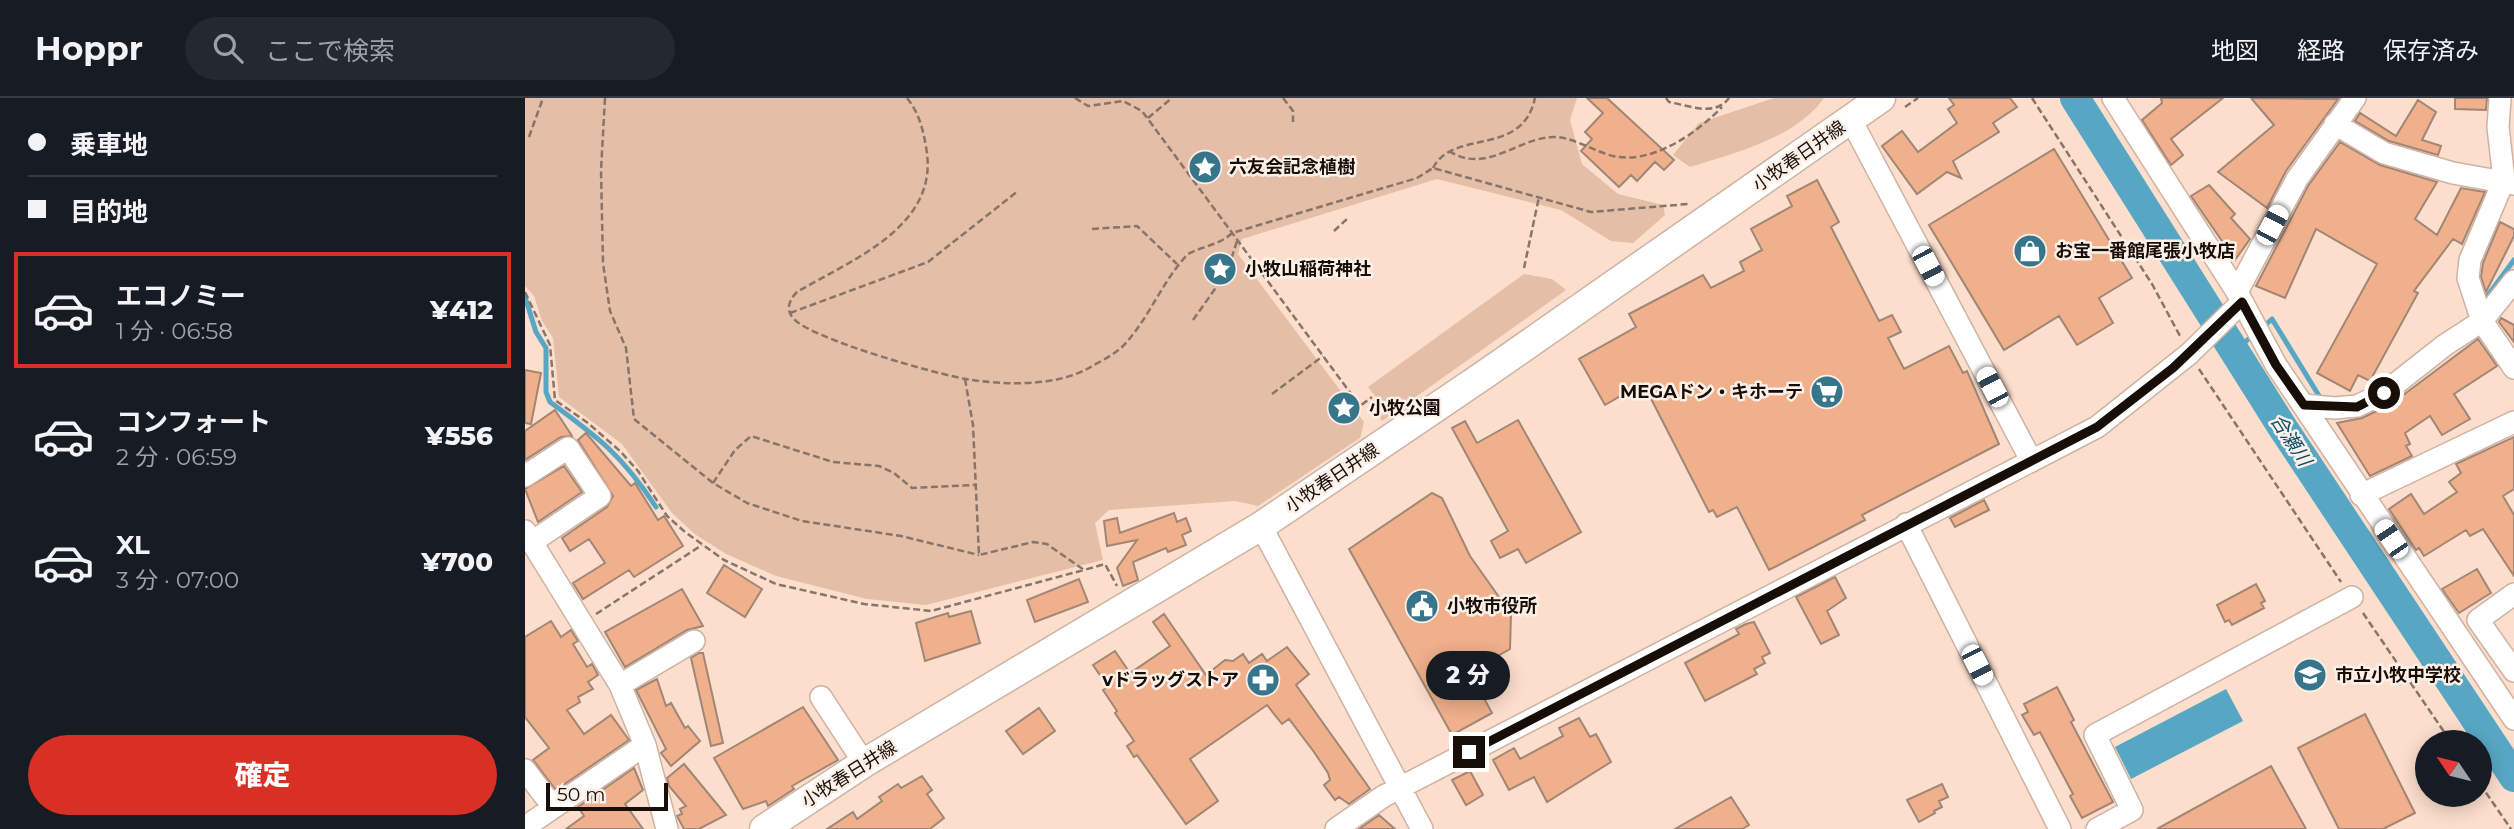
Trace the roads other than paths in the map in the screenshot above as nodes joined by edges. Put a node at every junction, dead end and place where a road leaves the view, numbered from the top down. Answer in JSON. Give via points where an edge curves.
{"nodes":[{"id":1,"x":2113,"y":98,"type":"edge"},
{"id":2,"x":2355,"y":98,"type":"edge"},
{"id":3,"x":2500,"y":98,"type":"edge"},
{"id":4,"x":1893,"y":102,"type":"edge"},
{"id":5,"x":1851,"y":120,"type":"junction"},
{"id":6,"x":2335,"y":124,"type":"junction"},
{"id":7,"x":2509,"y":182,"type":"edge"},
{"id":8,"x":2514,"y":281,"type":"edge"},
{"id":9,"x":2239,"y":300,"type":"junction"},
{"id":10,"x":2482,"y":321,"type":"junction"},
{"id":11,"x":2514,"y":368,"type":"edge"},
{"id":12,"x":2304,"y":405,"type":"junction"},
{"id":13,"x":2514,"y":422,"type":"edge"},
{"id":14,"x":2031,"y":460,"type":"junction"},
{"id":15,"x":525,"y":476,"type":"edge"},
{"id":16,"x":2361,"y":495,"type":"junction"},
{"id":17,"x":1906,"y":524,"type":"junction"},
{"id":18,"x":1261,"y":526,"type":"junction"},
{"id":19,"x":528,"y":537,"type":"edge"},
{"id":20,"x":2514,"y":594,"type":"edge"},
{"id":21,"x":2352,"y":597,"type":"road end"},
{"id":22,"x":694,"y":641,"type":"dead end"},
{"id":23,"x":2514,"y":671,"type":"edge"},
{"id":24,"x":620,"y":685,"type":"junction"},
{"id":25,"x":821,"y":696,"type":"dead end"},
{"id":26,"x":2514,"y":719,"type":"edge"},
{"id":27,"x":645,"y":745,"type":"junction"},
{"id":28,"x":864,"y":763,"type":"junction"},
{"id":29,"x":525,"y":770,"type":"edge"},
{"id":30,"x":1399,"y":788,"type":"junction"},
{"id":31,"x":553,"y":807,"type":"junction"},
{"id":32,"x":525,"y":827,"type":"edge"},
{"id":33,"x":667,"y":829,"type":"edge"},
{"id":34,"x":764,"y":829,"type":"edge"},
{"id":35,"x":1336,"y":829,"type":"edge"},
{"id":36,"x":1422,"y":829,"type":"edge"},
{"id":37,"x":2060,"y":829,"type":"edge"},
{"id":38,"x":2097,"y":829,"type":"edge"}],
"edges":[{"from":1,"to":9,"type":"street"},
{"from":2,"to":6,"type":"street"},
{"from":3,"to":7,"type":"street","via":[[2498,127]]},
{"from":4,"to":5,"type":"main road","name":"小牧春日井線"},
{"from":5,"to":14,"type":"street"},
{"from":5,"to":18,"type":"main road","name":"小牧春日井線"},
{"from":6,"to":7,"type":"street","via":[[2384,153],[2453,173]]},
{"from":6,"to":9,"type":"street","via":[[2297,178]]},
{"from":7,"to":10,"type":"street","via":[[2470,260],[2468,278]]},
{"from":8,"to":10,"type":"street"},
{"from":9,"to":12,"type":"street"},
{"from":9,"to":14,"type":"street","via":[[2189,354],[2097,427]]},
{"from":10,"to":11,"type":"street"},
{"from":10,"to":12,"type":"street","via":[[2384,393],[2357,407]]},
{"from":12,"to":16,"type":"street"},
{"from":13,"to":16,"type":"street"},
{"from":14,"to":17,"type":"street"},
{"from":15,"to":19,"type":"street","via":[[568,448],[600,496]]},
{"from":16,"to":26,"type":"street"},
{"from":17,"to":30,"type":"street"},
{"from":17,"to":37,"type":"street"},
{"from":18,"to":28,"type":"main road","name":"小牧春日井線"},
{"from":18,"to":30,"type":"street"},
{"from":19,"to":24,"type":"street"},
{"from":20,"to":23,"type":"street","via":[[2478,620]]},
{"from":21,"to":38,"type":"street","via":[[2095,735],[2133,810]]},
{"from":22,"to":24,"type":"street"},
{"from":24,"to":27,"type":"street"},
{"from":25,"to":28,"type":"street"},
{"from":27,"to":31,"type":"street"},
{"from":27,"to":33,"type":"street"},
{"from":28,"to":34,"type":"main road","name":"小牧春日井線"},
{"from":29,"to":31,"type":"street"},
{"from":30,"to":35,"type":"street"},
{"from":30,"to":36,"type":"street"},
{"from":31,"to":32,"type":"street"}]}
